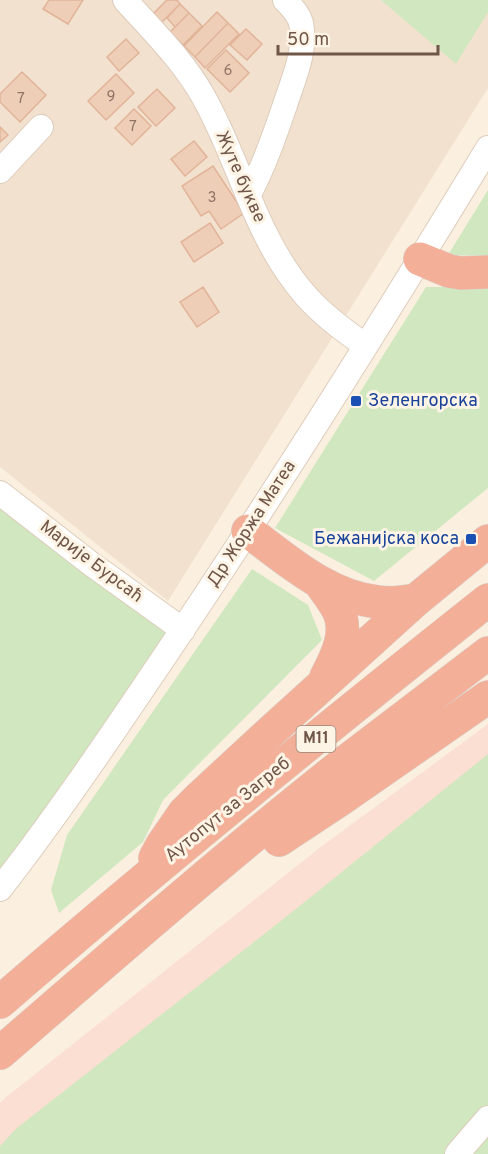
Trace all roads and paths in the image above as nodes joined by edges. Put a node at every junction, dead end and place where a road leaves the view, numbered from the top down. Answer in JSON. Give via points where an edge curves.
{"nodes":[{"id":1,"x":125,"y":0,"type":"edge"},
{"id":2,"x":285,"y":0,"type":"edge"},
{"id":3,"x":41,"y":127,"type":"dead end"},
{"id":4,"x":488,"y":148,"type":"edge"},
{"id":5,"x":0,"y":171,"type":"edge"},
{"id":6,"x":248,"y":196,"type":"junction"},
{"id":7,"x":420,"y":259,"type":"junction"},
{"id":8,"x":488,"y":272,"type":"edge"},
{"id":9,"x":365,"y":345,"type":"junction"},
{"id":10,"x":0,"y":493,"type":"edge"},
{"id":11,"x":248,"y":531,"type":"junction"},
{"id":12,"x":488,"y":541,"type":"edge"},
{"id":13,"x":320,"y":583,"type":"junction"},
{"id":14,"x":416,"y":600,"type":"junction"},
{"id":15,"x":488,"y":600,"type":"edge"},
{"id":16,"x":183,"y":630,"type":"junction"},
{"id":17,"x":488,"y":653,"type":"edge"},
{"id":18,"x":319,"y":689,"type":"junction"},
{"id":19,"x":488,"y":697,"type":"edge"},
{"id":20,"x":224,"y":861,"type":"junction"},
{"id":21,"x":145,"y":879,"type":"junction"},
{"id":22,"x":0,"y":889,"type":"edge"},
{"id":23,"x":0,"y":1002,"type":"edge"},
{"id":24,"x":0,"y":1053,"type":"edge"},
{"id":25,"x":488,"y":1118,"type":"edge"},
{"id":26,"x":457,"y":1154,"type":"edge"}],
"edges":[{"from":1,"to":6,"type":"street","name":"Жуте букве","via":[[196,84]]},
{"from":2,"to":6,"type":"street","via":[[300,21],[302,41],[267,158]]},
{"from":3,"to":5,"type":"street"},
{"from":4,"to":7,"type":"street","name":"Др Жоржа Матеа"},
{"from":6,"to":9,"type":"street","name":"Жуте букве","via":[[296,284],[332,322]]},
{"from":7,"to":8,"type":"highway","via":[[448,271]]},
{"from":7,"to":9,"type":"street","name":"Др Жоржа Матеа"},
{"from":9,"to":11,"type":"street","name":"Др Жоржа Матеа"},
{"from":10,"to":16,"type":"street","name":"Марије Бурсаћ"},
{"from":11,"to":13,"type":"highway"},
{"from":11,"to":16,"type":"street","name":"Др Жоржа Матеа"},
{"from":12,"to":14,"type":"highway"},
{"from":13,"to":14,"type":"highway","via":[[365,600]]},
{"from":13,"to":18,"type":"highway","via":[[338,610],[342,641]]},
{"from":14,"to":18,"type":"highway"},
{"from":15,"to":21,"type":"highway","name":"Аутопут за Загреб","number":"M11"},
{"from":16,"to":22,"type":"street","name":"Др Жоржа Матеа"},
{"from":17,"to":20,"type":"highway","name":"Аутопут за Загреб","number":"M11"},
{"from":18,"to":21,"type":"highway","via":[[184,813]]},
{"from":19,"to":20,"type":"highway","via":[[246,862]]},
{"from":20,"to":24,"type":"highway","name":"Аутопут за Загреб","number":"M11"},
{"from":21,"to":23,"type":"highway","name":"Аутопут за Загреб","number":"M11"},
{"from":25,"to":26,"type":"street"}]}
